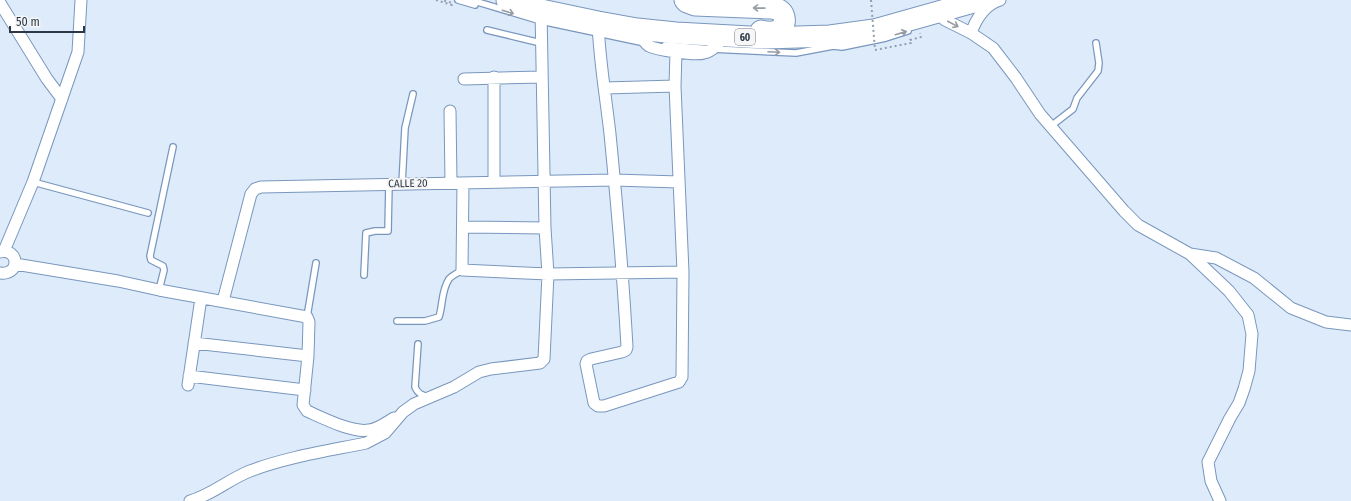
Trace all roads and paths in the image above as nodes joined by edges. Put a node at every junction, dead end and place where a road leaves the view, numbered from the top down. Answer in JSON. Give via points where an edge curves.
{"nodes":[{"id":1,"x":81,"y":0,"type":"edge"},
{"id":2,"x":436,"y":0,"type":"edge"},
{"id":3,"x":442,"y":0,"type":"edge"},
{"id":4,"x":458,"y":0,"type":"edge"},
{"id":5,"x":471,"y":0,"type":"edge"},
{"id":6,"x":685,"y":0,"type":"edge"},
{"id":7,"x":872,"y":0,"type":"edge"},
{"id":8,"x":981,"y":0,"type":"edge"},
{"id":9,"x":1000,"y":0,"type":"edge"},
{"id":10,"x":0,"y":3,"type":"edge"},
{"id":11,"x":498,"y":3,"type":"edge"},
{"id":12,"x":541,"y":16,"type":"junction"},
{"id":13,"x":934,"y":16,"type":"junction"},
{"id":14,"x":598,"y":28,"type":"junction"},
{"id":15,"x":488,"y":30,"type":"dead end"},
{"id":16,"x":918,"y":31,"type":"joint"},
{"id":17,"x":971,"y":33,"type":"junction"},
{"id":18,"x":648,"y":34,"type":"junction"},
{"id":19,"x":718,"y":42,"type":"junction"},
{"id":20,"x":541,"y":43,"type":"junction"},
{"id":21,"x":1096,"y":43,"type":"dead end"},
{"id":22,"x":676,"y":52,"type":"junction"},
{"id":23,"x":494,"y":77,"type":"junction"},
{"id":24,"x":542,"y":77,"type":"junction"},
{"id":25,"x":464,"y":79,"type":"dead end"},
{"id":26,"x":675,"y":86,"type":"junction"},
{"id":27,"x":605,"y":88,"type":"junction"},
{"id":28,"x":413,"y":94,"type":"dead end"},
{"id":29,"x":62,"y":99,"type":"junction"},
{"id":30,"x":450,"y":111,"type":"dead end"},
{"id":31,"x":1051,"y":126,"type":"junction"},
{"id":32,"x":173,"y":147,"type":"dead end"},
{"id":33,"x":614,"y":180,"type":"junction"},
{"id":34,"x":544,"y":181,"type":"junction"},
{"id":35,"x":33,"y":182,"type":"junction"},
{"id":36,"x":494,"y":182,"type":"junction"},
{"id":37,"x":679,"y":182,"type":"junction"},
{"id":38,"x":451,"y":183,"type":"junction"},
{"id":39,"x":463,"y":183,"type":"junction"},
{"id":40,"x":389,"y":184,"type":"junction"},
{"id":41,"x":402,"y":184,"type":"junction"},
{"id":42,"x":148,"y":213,"type":"dead end"},
{"id":43,"x":463,"y":227,"type":"junction"},
{"id":44,"x":545,"y":228,"type":"junction"},
{"id":45,"x":2,"y":251,"type":"edge"},
{"id":46,"x":1190,"y":254,"type":"junction"},
{"id":47,"x":316,"y":263,"type":"dead end"},
{"id":48,"x":15,"y":264,"type":"junction"},
{"id":49,"x":462,"y":270,"type":"junction"},
{"id":50,"x":623,"y":272,"type":"junction"},
{"id":51,"x":683,"y":272,"type":"junction"},
{"id":52,"x":0,"y":273,"type":"edge"},
{"id":53,"x":548,"y":274,"type":"junction"},
{"id":54,"x":364,"y":275,"type":"dead end"},
{"id":55,"x":159,"y":290,"type":"junction"},
{"id":56,"x":202,"y":298,"type":"junction"},
{"id":57,"x":223,"y":301,"type":"junction"},
{"id":58,"x":307,"y":317,"type":"junction"},
{"id":59,"x":396,"y":321,"type":"dead end"},
{"id":60,"x":1351,"y":325,"type":"edge"},
{"id":61,"x":194,"y":343,"type":"junction"},
{"id":62,"x":418,"y":344,"type":"dead end"},
{"id":63,"x":308,"y":356,"type":"junction"},
{"id":64,"x":305,"y":390,"type":"junction"},
{"id":65,"x":429,"y":397,"type":"junction"},
{"id":66,"x":404,"y":412,"type":"junction"},
{"id":67,"x":190,"y":501,"type":"edge"},
{"id":68,"x":1220,"y":501,"type":"edge"}],
"edges":[{"from":1,"to":29,"type":"street","via":[[78,52]]},
{"from":2,"to":3,"type":"path","via":[[452,4]]},
{"from":4,"to":11,"type":"lane","via":[[477,5]]},
{"from":5,"to":11,"type":"lane"},
{"from":18,"to":6,"type":"highway","one_way":true,"via":[[682,27],[777,31],[784,23],[780,10],[696,5]]},
{"from":7,"to":16,"type":"path","bridge":true,"via":[[875,50],[921,37]]},
{"from":8,"to":13,"type":"highway","number":"60"},
{"from":9,"to":17,"type":"street","via":[[986,8],[976,20]]},
{"from":10,"to":29,"type":"street"},
{"from":11,"to":12,"type":"highway","number":"60","one_way":true},
{"from":12,"to":14,"type":"highway","number":"60"},
{"from":12,"to":20,"type":"street"},
{"from":13,"to":17,"type":"street","one_way":true},
{"from":13,"to":19,"type":"highway","number":"60","via":[[874,30],[830,36]]},
{"from":14,"to":18,"type":"highway","number":"60"},
{"from":14,"to":27,"type":"street"},
{"from":15,"to":20,"type":"lane"},
{"from":19,"to":16,"type":"lane","one_way":true,"via":[[796,53],[833,46],[842,47]]},
{"from":17,"to":31,"type":"street","via":[[993,48]]},
{"from":18,"to":19,"type":"highway","number":"60","via":[[676,33]]},
{"from":18,"to":22,"type":"street","via":[[650,46]]},
{"from":19,"to":22,"type":"street","via":[[704,54]]},
{"from":20,"to":24,"type":"street"},
{"from":21,"to":31,"type":"lane","via":[[1098,71],[1077,98],[1073,109]]},
{"from":22,"to":26,"type":"street"},
{"from":23,"to":24,"type":"street"},
{"from":23,"to":25,"type":"street"},
{"from":23,"to":36,"type":"street"},
{"from":24,"to":34,"type":"street"},
{"from":26,"to":27,"type":"street"},
{"from":26,"to":37,"type":"street"},
{"from":27,"to":33,"type":"street"},
{"from":28,"to":41,"type":"lane","via":[[405,128]]},
{"from":29,"to":35,"type":"street"},
{"from":30,"to":38,"type":"street"},
{"from":31,"to":46,"type":"street","via":[[1138,225]]},
{"from":32,"to":55,"type":"lane","via":[[150,256],[163,266]]},
{"from":33,"to":34,"type":"street","name":"CALLE 20"},
{"from":33,"to":37,"type":"street","name":"CALLE 20"},
{"from":33,"to":50,"type":"street"},
{"from":34,"to":36,"type":"street","name":"CALLE 20"},
{"from":34,"to":44,"type":"street"},
{"from":35,"to":42,"type":"lane"},
{"from":35,"to":45,"type":"street"},
{"from":36,"to":39,"type":"street","name":"CALLE 20"},
{"from":37,"to":51,"type":"street"},
{"from":38,"to":39,"type":"street","name":"CALLE 20"},
{"from":38,"to":41,"type":"street","name":"CALLE 20"},
{"from":39,"to":43,"type":"street"},
{"from":40,"to":41,"type":"street","name":"CALLE 20"},
{"from":40,"to":54,"type":"lane","via":[[388,231],[366,233]]},
{"from":40,"to":57,"type":"street","name":"CALLE 20","via":[[255,189],[251,194]]},
{"from":43,"to":44,"type":"street"},
{"from":43,"to":49,"type":"street"},
{"from":44,"to":53,"type":"street"},
{"from":45,"to":48,"type":"street","via":[[14,256]]},
{"from":46,"to":60,"type":"street","via":[[1216,258],[1254,278],[1291,308],[1326,322]]},
{"from":46,"to":68,"type":"street","via":[[1229,291],[1248,315],[1252,334],[1249,371],[1244,389],[1208,462],[1211,481]]},
{"from":47,"to":58,"type":"lane"},
{"from":48,"to":52,"type":"street","via":[[11,271]]},
{"from":48,"to":55,"type":"street"},
{"from":49,"to":53,"type":"street"},
{"from":49,"to":59,"type":"lane","via":[[449,278],[443,292],[439,317]]},
{"from":50,"to":51,"type":"street"},
{"from":50,"to":51,"type":"street","via":[[628,347],[622,352],[591,359],[586,364],[594,403],[598,406],[681,380]]},
{"from":50,"to":53,"type":"street"},
{"from":53,"to":65,"type":"street","via":[[543,361],[484,370],[454,387]]},
{"from":55,"to":56,"type":"street"},
{"from":56,"to":57,"type":"street"},
{"from":56,"to":61,"type":"street"},
{"from":57,"to":58,"type":"street"},
{"from":58,"to":63,"type":"street"},
{"from":61,"to":63,"type":"street"},
{"from":61,"to":64,"type":"street","via":[[188,381]]},
{"from":62,"to":65,"type":"lane","via":[[415,387],[417,392]]},
{"from":63,"to":64,"type":"street"},
{"from":64,"to":66,"type":"street","via":[[303,405],[307,411],[349,428],[370,430]]},
{"from":65,"to":66,"type":"street"},
{"from":66,"to":67,"type":"street","via":[[385,434],[374,440],[283,460],[249,472]]}]}
